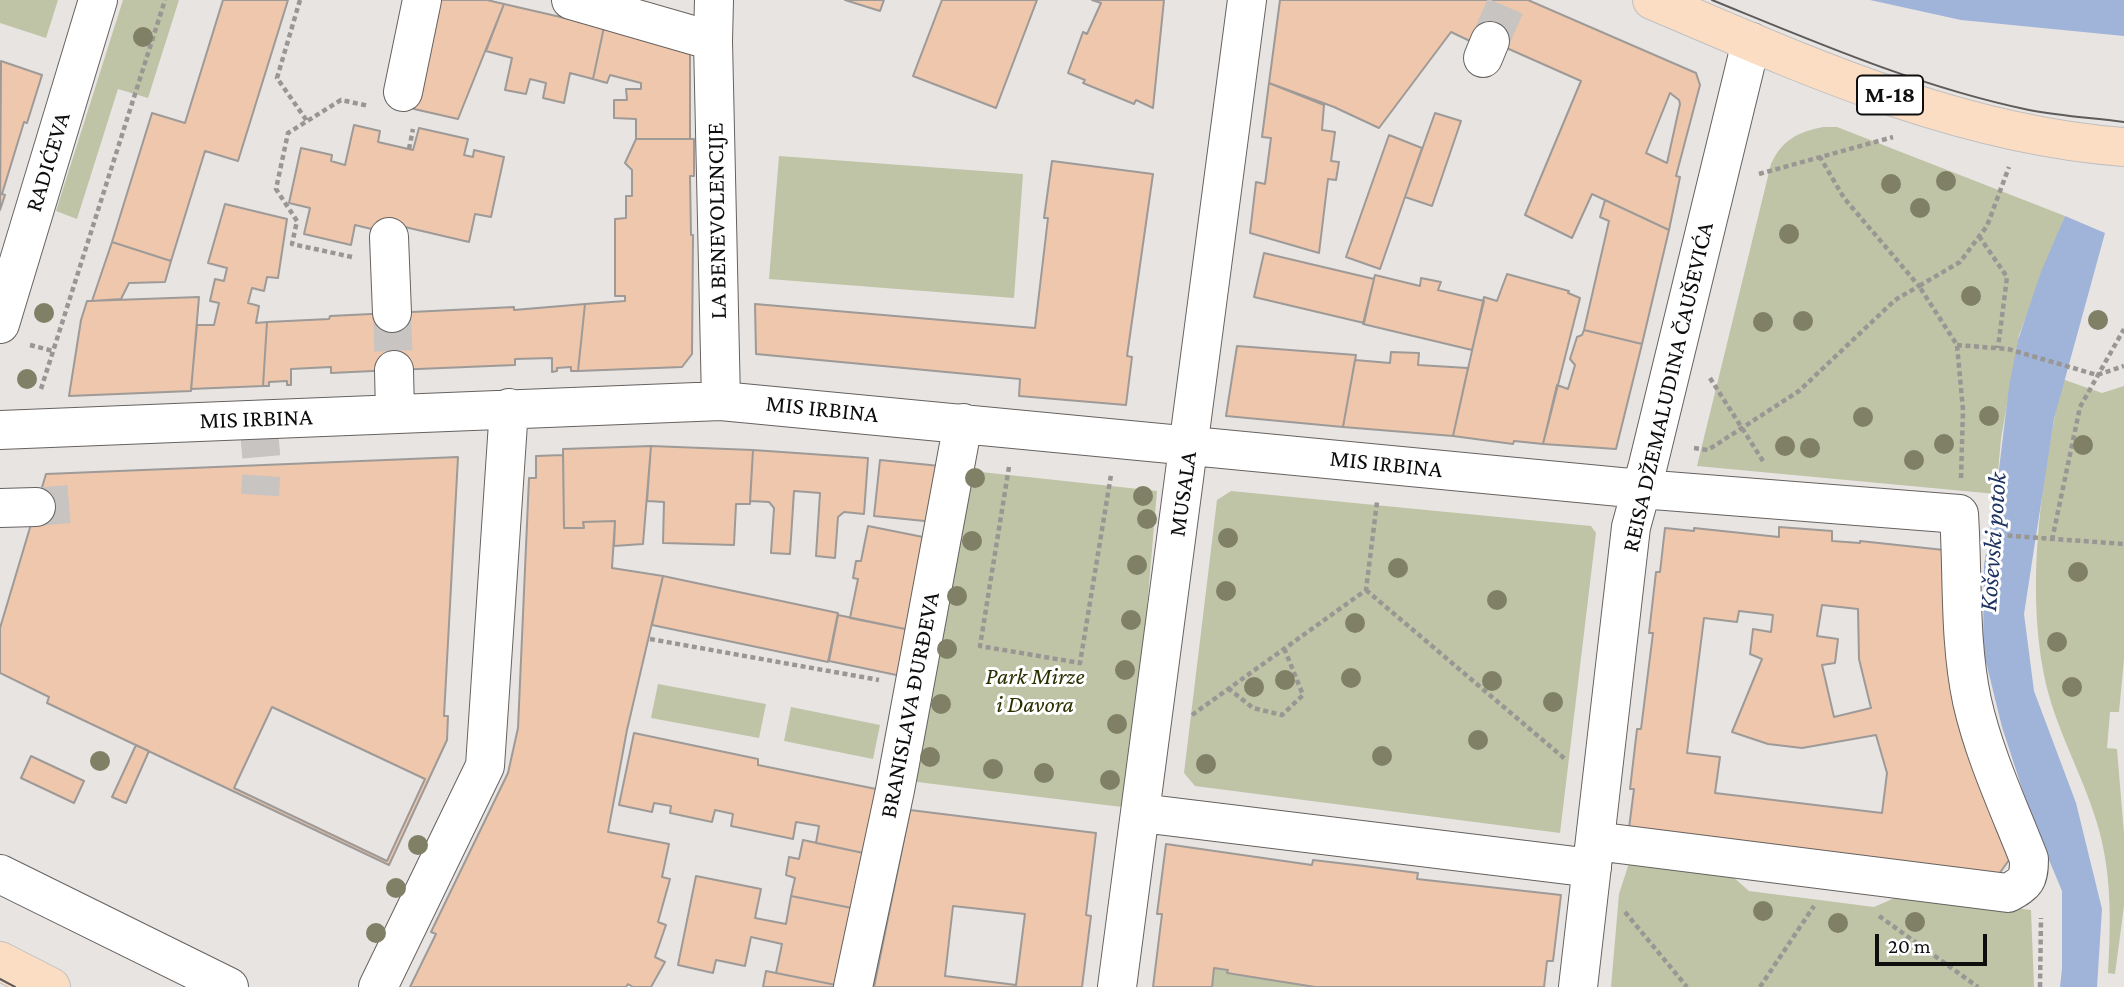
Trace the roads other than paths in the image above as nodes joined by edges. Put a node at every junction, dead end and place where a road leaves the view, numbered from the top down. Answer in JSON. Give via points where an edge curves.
{"nodes":[{"id":1,"x":98,"y":0,"type":"edge"},
{"id":2,"x":422,"y":0,"type":"edge"},
{"id":3,"x":571,"y":0,"type":"edge"},
{"id":4,"x":714,"y":0,"type":"edge"},
{"id":5,"x":1247,"y":0,"type":"edge"},
{"id":6,"x":1651,"y":0,"type":"edge"},
{"id":7,"x":712,"y":41,"type":"junction"},
{"id":8,"x":1751,"y":42,"type":"junction"},
{"id":9,"x":398,"y":109,"type":"road end"},
{"id":10,"x":2124,"y":147,"type":"edge"},
{"id":11,"x":390,"y":251,"type":"road end"},
{"id":12,"x":392,"y":313,"type":"tunnel mouth"},
{"id":13,"x":1,"y":315,"type":"edge"},
{"id":14,"x":394,"y":370,"type":"tunnel mouth"},
{"id":15,"x":721,"y":401,"type":"junction"},
{"id":16,"x":509,"y":408,"type":"junction"},
{"id":17,"x":395,"y":413,"type":"junction"},
{"id":18,"x":963,"y":423,"type":"junction"},
{"id":19,"x":0,"y":430,"type":"edge"},
{"id":20,"x":1189,"y":445,"type":"junction"},
{"id":21,"x":1641,"y":489,"type":"junction"},
{"id":22,"x":1141,"y":813,"type":"junction"},
{"id":23,"x":1593,"y":854,"type":"junction"},
{"id":24,"x":0,"y":874,"type":"edge"},
{"id":25,"x":0,"y":961,"type":"edge"},
{"id":26,"x":51,"y":987,"type":"edge"},
{"id":27,"x":229,"y":987,"type":"edge"},
{"id":28,"x":378,"y":987,"type":"edge"},
{"id":29,"x":853,"y":987,"type":"edge"},
{"id":30,"x":1117,"y":987,"type":"edge"},
{"id":31,"x":1578,"y":987,"type":"edge"}],
"edges":[{"from":1,"to":13,"type":"street","name":"RADIĆEVA"},
{"from":2,"to":9,"type":"street"},
{"from":3,"to":7,"type":"street"},
{"from":4,"to":7,"type":"street","name":"LA BENEVOLENCIJE"},
{"from":5,"to":20,"type":"street","name":"MUSALA"},
{"from":6,"to":8,"type":"main road","number":"M-18"},
{"from":7,"to":15,"type":"street","name":"LA BENEVOLENCIJE"},
{"from":8,"to":10,"type":"main road","number":"M-18","via":[[1866,88],[1939,111],[2033,134]]},
{"from":8,"to":21,"type":"street","name":"REISA DŽEMALUDINA ČAUŠEVIĆA"},
{"from":11,"to":12,"type":"street"},
{"from":14,"to":17,"type":"street"},
{"from":15,"to":16,"type":"street","name":"MIS IRBINA"},
{"from":15,"to":18,"type":"street","name":"MIS IRBINA"},
{"from":16,"to":17,"type":"street","name":"MIS IRBINA"},
{"from":16,"to":28,"type":"street","via":[[485,766]]},
{"from":17,"to":19,"type":"street","name":"MIS IRBINA"},
{"from":18,"to":20,"type":"street","name":"MIS IRBINA"},
{"from":18,"to":29,"type":"street","name":"BRANISLAVA ĐURĐEVA"},
{"from":20,"to":21,"type":"street","name":"MIS IRBINA"},
{"from":20,"to":22,"type":"street","name":"MUSALA"},
{"from":21,"to":23,"type":"street","name":"REISA DŽEMALUDINA ČAUŠEVIĆA","via":[[1630,527]]},
{"from":21,"to":23,"type":"street","name":"MIS IRBINA","via":[[1959,514],[1972,703],[2029,859],[2029,873],[2024,884],[2008,893]]},
{"from":22,"to":23,"type":"street"},
{"from":22,"to":30,"type":"street","name":"MUSALA"},
{"from":23,"to":31,"type":"street","name":"REISA DŽEMALUDINA ČAUŠEVIĆA"},
{"from":24,"to":27,"type":"street"},
{"from":25,"to":26,"type":"main road"}]}
